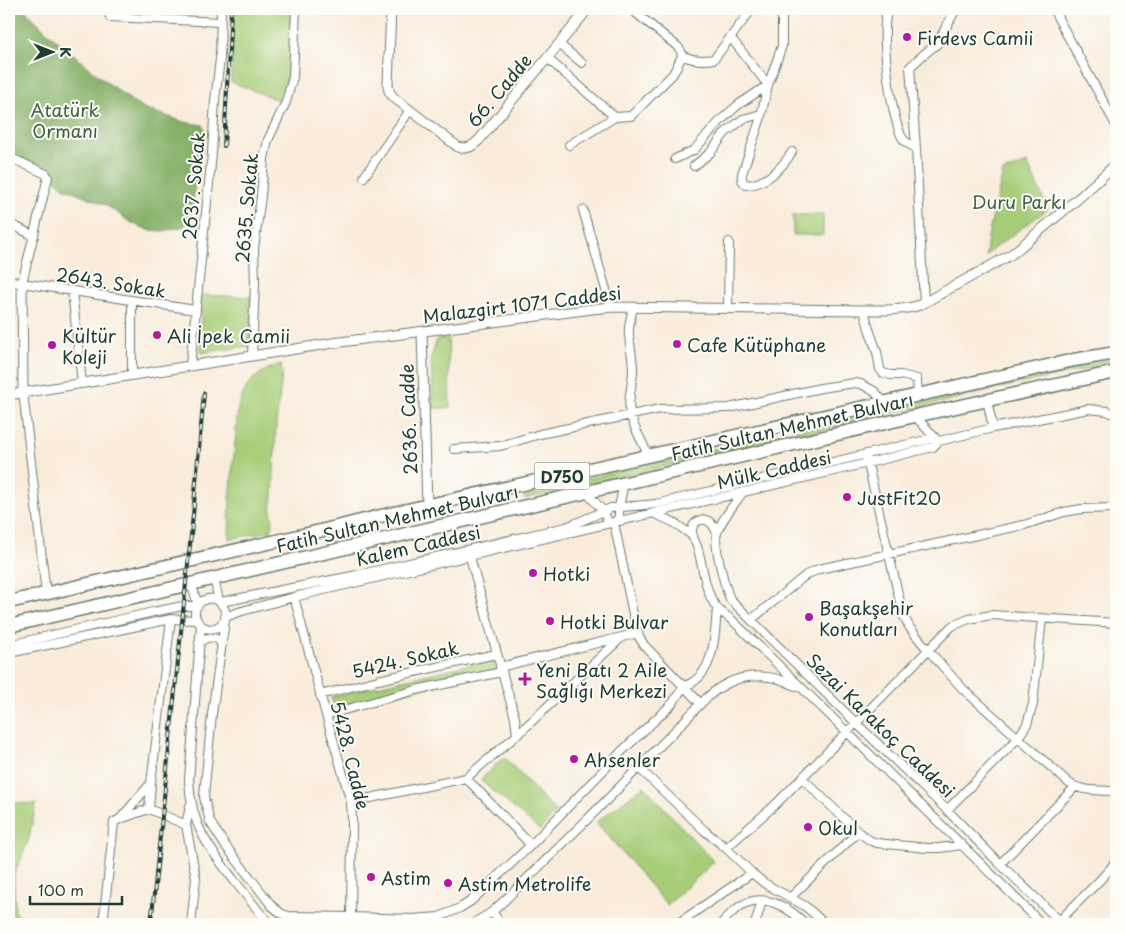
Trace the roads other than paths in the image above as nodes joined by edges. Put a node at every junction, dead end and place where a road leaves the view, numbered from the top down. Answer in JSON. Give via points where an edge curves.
{"nodes":[{"id":1,"x":111,"y":9,"type":"edge"},
{"id":2,"x":221,"y":9,"type":"edge"},
{"id":3,"x":296,"y":9,"type":"edge"},
{"id":4,"x":391,"y":9,"type":"edge"},
{"id":5,"x":588,"y":9,"type":"edge"},
{"id":6,"x":630,"y":9,"type":"edge"},
{"id":7,"x":752,"y":9,"type":"edge"},
{"id":8,"x":782,"y":9,"type":"edge"},
{"id":9,"x":888,"y":9,"type":"edge"},
{"id":10,"x":956,"y":9,"type":"edge"},
{"id":11,"x":1054,"y":9,"type":"edge"},
{"id":12,"x":221,"y":22,"type":"junction"},
{"id":13,"x":731,"y":38,"type":"junction"},
{"id":14,"x":559,"y":44,"type":"junction"},
{"id":15,"x":682,"y":56,"type":"junction"},
{"id":16,"x":547,"y":58,"type":"junction"},
{"id":17,"x":582,"y":63,"type":"dead end"},
{"id":18,"x":768,"y":85,"type":"junction"},
{"id":19,"x":410,"y":110,"type":"junction"},
{"id":20,"x":761,"y":114,"type":"junction"},
{"id":21,"x":615,"y":117,"type":"junction"},
{"id":22,"x":1116,"y":125,"type":"edge"},
{"id":23,"x":569,"y":145,"type":"dead end"},
{"id":24,"x":916,"y":148,"type":"junction"},
{"id":25,"x":792,"y":152,"type":"dead end"},
{"id":26,"x":9,"y":157,"type":"edge"},
{"id":27,"x":676,"y":158,"type":"dead end"},
{"id":28,"x":1116,"y":164,"type":"edge"},
{"id":29,"x":694,"y":166,"type":"dead end"},
{"id":30,"x":364,"y":177,"type":"dead end"},
{"id":31,"x":583,"y":210,"type":"dead end"},
{"id":32,"x":9,"y":223,"type":"edge"},
{"id":33,"x":34,"y":236,"type":"junction"},
{"id":34,"x":729,"y":242,"type":"dead end"},
{"id":35,"x":9,"y":281,"type":"edge"},
{"id":36,"x":22,"y":283,"type":"junction"},
{"id":37,"x":72,"y":291,"type":"junction"},
{"id":38,"x":132,"y":300,"type":"junction"},
{"id":39,"x":924,"y":303,"type":"junction"},
{"id":40,"x":611,"y":307,"type":"junction"},
{"id":41,"x":633,"y":308,"type":"junction"},
{"id":42,"x":728,"y":309,"type":"junction"},
{"id":43,"x":196,"y":310,"type":"junction"},
{"id":44,"x":864,"y":310,"type":"junction"},
{"id":45,"x":422,"y":332,"type":"junction"},
{"id":46,"x":1116,"y":345,"type":"edge"},
{"id":47,"x":1116,"y":353,"type":"edge"},
{"id":48,"x":252,"y":356,"type":"junction"},
{"id":49,"x":1074,"y":360,"type":"junction"},
{"id":50,"x":190,"y":366,"type":"junction"},
{"id":51,"x":1116,"y":372,"type":"edge"},
{"id":52,"x":132,"y":375,"type":"junction"},
{"id":53,"x":82,"y":383,"type":"junction"},
{"id":54,"x":23,"y":392,"type":"junction"},
{"id":55,"x":9,"y":395,"type":"edge"},
{"id":56,"x":918,"y":395,"type":"junction"},
{"id":57,"x":987,"y":400,"type":"junction"},
{"id":58,"x":885,"y":403,"type":"junction"},
{"id":59,"x":1116,"y":415,"type":"edge"},
{"id":60,"x":631,"y":416,"type":"junction"},
{"id":61,"x":915,"y":416,"type":"junction"},
{"id":62,"x":993,"y":428,"type":"junction"},
{"id":63,"x":939,"y":441,"type":"junction"},
{"id":64,"x":454,"y":449,"type":"dead end"},
{"id":65,"x":866,"y":454,"type":"junction"},
{"id":66,"x":648,"y":456,"type":"junction"},
{"id":67,"x":868,"y":463,"type":"junction"},
{"id":68,"x":624,"y":483,"type":"junction"},
{"id":69,"x":586,"y":492,"type":"junction"},
{"id":70,"x":743,"y":492,"type":"junction"},
{"id":71,"x":427,"y":506,"type":"junction"},
{"id":72,"x":619,"y":507,"type":"junction"},
{"id":73,"x":1116,"y":508,"type":"edge"},
{"id":74,"x":603,"y":511,"type":"junction"},
{"id":75,"x":653,"y":513,"type":"junction"},
{"id":76,"x":614,"y":522,"type":"junction"},
{"id":77,"x":717,"y":533,"type":"junction"},
{"id":78,"x":693,"y":536,"type":"junction"},
{"id":79,"x":889,"y":555,"type":"junction"},
{"id":80,"x":470,"y":557,"type":"junction"},
{"id":81,"x":214,"y":578,"type":"junction"},
{"id":82,"x":191,"y":584,"type":"junction"},
{"id":83,"x":46,"y":594,"type":"junction"},
{"id":84,"x":294,"y":597,"type":"junction"},
{"id":85,"x":9,"y":602,"type":"edge"},
{"id":86,"x":220,"y":602,"type":"junction"},
{"id":87,"x":198,"y":606,"type":"junction"},
{"id":88,"x":717,"y":608,"type":"junction"},
{"id":89,"x":1042,"y":618,"type":"junction"},
{"id":90,"x":171,"y":619,"type":"junction"},
{"id":91,"x":225,"y":619,"type":"junction"},
{"id":92,"x":751,"y":620,"type":"junction"},
{"id":93,"x":199,"y":623,"type":"junction"},
{"id":94,"x":1116,"y":623,"type":"edge"},
{"id":95,"x":9,"y":626,"type":"edge"},
{"id":96,"x":638,"y":633,"type":"junction"},
{"id":97,"x":622,"y":637,"type":"junction"},
{"id":98,"x":199,"y":643,"type":"junction"},
{"id":99,"x":9,"y":645,"type":"edge"},
{"id":100,"x":222,"y":645,"type":"junction"},
{"id":101,"x":928,"y":650,"type":"junction"},
{"id":102,"x":9,"y":653,"type":"edge"},
{"id":103,"x":496,"y":654,"type":"junction"},
{"id":104,"x":501,"y":669,"type":"junction"},
{"id":105,"x":684,"y":686,"type":"junction"},
{"id":106,"x":806,"y":693,"type":"junction"},
{"id":107,"x":320,"y":695,"type":"junction"},
{"id":108,"x":700,"y":703,"type":"junction"},
{"id":109,"x":326,"y":715,"type":"junction"},
{"id":110,"x":856,"y":723,"type":"junction"},
{"id":111,"x":847,"y":732,"type":"junction"},
{"id":112,"x":517,"y":735,"type":"junction"},
{"id":113,"x":1018,"y":738,"type":"junction"},
{"id":114,"x":638,"y":768,"type":"junction"},
{"id":115,"x":466,"y":778,"type":"junction"},
{"id":116,"x":802,"y":778,"type":"junction"},
{"id":117,"x":151,"y":783,"type":"junction"},
{"id":118,"x":1075,"y":787,"type":"junction"},
{"id":119,"x":1116,"y":791,"type":"edge"},
{"id":120,"x":190,"y":802,"type":"junction"},
{"id":121,"x":351,"y":802,"type":"junction"},
{"id":122,"x":148,"y":809,"type":"junction"},
{"id":123,"x":948,"y":810,"type":"junction"},
{"id":124,"x":120,"y":819,"type":"junction"},
{"id":125,"x":186,"y":825,"type":"junction"},
{"id":126,"x":858,"y":832,"type":"junction"},
{"id":127,"x":531,"y":845,"type":"junction"},
{"id":128,"x":962,"y":845,"type":"junction"},
{"id":129,"x":726,"y":848,"type":"junction"},
{"id":130,"x":1116,"y":860,"type":"edge"},
{"id":131,"x":1000,"y":864,"type":"junction"},
{"id":132,"x":752,"y":873,"type":"junction"},
{"id":133,"x":791,"y":897,"type":"junction"},
{"id":134,"x":762,"y":900,"type":"junction"},
{"id":135,"x":492,"y":912,"type":"junction"},
{"id":136,"x":351,"y":920,"type":"edge"},
{"id":137,"x":1060,"y":923,"type":"edge"},
{"id":138,"x":103,"y":924,"type":"edge"},
{"id":139,"x":191,"y":924,"type":"edge"},
{"id":140,"x":268,"y":924,"type":"edge"},
{"id":141,"x":472,"y":924,"type":"edge"},
{"id":142,"x":501,"y":924,"type":"edge"},
{"id":143,"x":676,"y":924,"type":"edge"},
{"id":144,"x":721,"y":924,"type":"edge"},
{"id":145,"x":755,"y":924,"type":"edge"},
{"id":146,"x":805,"y":924,"type":"edge"},
{"id":147,"x":825,"y":924,"type":"edge"},
{"id":148,"x":1042,"y":924,"type":"edge"}],
"edges":[{"from":1,"to":12,"type":"street","via":[[110,17]]},
{"from":2,"to":12,"type":"street","name":"2637. Sokak"},
{"from":3,"to":48,"type":"street","name":"2635. Sokak","via":[[293,77],[286,102],[268,140],[264,159],[254,242]]},
{"from":4,"to":19,"type":"street","name":"66. Cadde","via":[[388,86],[393,97]]},
{"from":5,"to":14,"type":"street","name":"66. Cadde"},
{"from":6,"to":15,"type":"street","via":[[678,47]]},
{"from":7,"to":13,"type":"street"},
{"from":8,"to":18,"type":"street","via":[[782,46]]},
{"from":9,"to":24,"type":"street","via":[[885,36],[890,93],[903,139]]},
{"from":10,"to":24,"type":"street","via":[[937,44],[910,67]]},
{"from":11,"to":22,"type":"street"},
{"from":12,"to":43,"type":"street","name":"2637. Sokak"},
{"from":13,"to":15,"type":"street","via":[[714,59],[692,60]]},
{"from":13,"to":18,"type":"street"},
{"from":14,"to":16,"type":"street","name":"66. Cadde"},
{"from":14,"to":17,"type":"street"},
{"from":15,"to":21,"type":"street","via":[[673,74],[631,116]]},
{"from":16,"to":19,"type":"street","name":"66. Cadde","via":[[471,147],[458,147]]},
{"from":16,"to":21,"type":"street"},
{"from":18,"to":20,"type":"street"},
{"from":18,"to":27,"type":"street","via":[[738,105],[694,150]]},
{"from":19,"to":30,"type":"street"},
{"from":20,"to":25,"type":"street","via":[[742,174],[746,185],[762,182]]},
{"from":20,"to":29,"type":"street","via":[[743,120],[725,133],[710,153]]},
{"from":21,"to":23,"type":"street"},
{"from":24,"to":39,"type":"street"},
{"from":26,"to":33,"type":"street","via":[[48,177]]},
{"from":28,"to":39,"type":"street","name":"Malazgirt 1071 Caddesi","via":[[1012,254]]},
{"from":31,"to":40,"type":"street"},
{"from":32,"to":33,"type":"street"},
{"from":33,"to":36,"type":"street"},
{"from":34,"to":42,"type":"street"},
{"from":35,"to":36,"type":"street"},
{"from":36,"to":37,"type":"street","name":"2643. Sokak"},
{"from":36,"to":54,"type":"street"},
{"from":37,"to":38,"type":"street","name":"2643. Sokak"},
{"from":37,"to":53,"type":"street"},
{"from":38,"to":43,"type":"street","name":"2643. Sokak"},
{"from":38,"to":52,"type":"street"},
{"from":39,"to":44,"type":"street","name":"Malazgirt 1071 Caddesi","via":[[900,310]]},
{"from":40,"to":41,"type":"street","name":"Malazgirt 1071 Caddesi"},
{"from":40,"to":45,"type":"street","name":"Malazgirt 1071 Caddesi"},
{"from":41,"to":42,"type":"street","name":"Malazgirt 1071 Caddesi"},
{"from":41,"to":60,"type":"street","via":[[629,323],[633,364],[629,398]]},
{"from":42,"to":44,"type":"street","name":"Malazgirt 1071 Caddesi"},
{"from":43,"to":50,"type":"street","name":"2637. Sokak"},
{"from":44,"to":56,"type":"street","via":[[880,370],[916,379]]},
{"from":45,"to":48,"type":"street","name":"Malazgirt 1071 Caddesi"},
{"from":45,"to":71,"type":"street","name":"2636. Cadde"},
{"from":46,"to":49,"type":"highway"},
{"from":47,"to":49,"type":"highway","name":"Fatih Sultan Mehmet Bulvarı","number":"D750"},
{"from":48,"to":50,"type":"street","name":"Malazgirt 1071 Caddesi"},
{"from":49,"to":56,"type":"highway","name":"Fatih Sultan Mehmet Bulvarı","number":"D750"},
{"from":50,"to":52,"type":"street","name":"Malazgirt 1071 Caddesi"},
{"from":51,"to":57,"type":"highway","name":"Fatih Sultan Mehmet Bulvarı","number":"D750"},
{"from":52,"to":53,"type":"street","name":"Malazgirt 1071 Caddesi"},
{"from":53,"to":54,"type":"street","name":"Malazgirt 1071 Caddesi"},
{"from":54,"to":55,"type":"street","name":"Malazgirt 1071 Caddesi"},
{"from":54,"to":83,"type":"street"},
{"from":56,"to":58,"type":"highway","name":"Fatih Sultan Mehmet Bulvarı","number":"D750"},
{"from":57,"to":61,"type":"highway","name":"Fatih Sultan Mehmet Bulvarı","number":"D750"},
{"from":57,"to":62,"type":"street"},
{"from":58,"to":60,"type":"street","via":[[874,391],[854,383],[729,408],[660,409]]},
{"from":58,"to":66,"type":"highway","name":"Fatih Sultan Mehmet Bulvarı","number":"D750"},
{"from":59,"to":62,"type":"street","name":"Mülk Caddesi","via":[[1088,409]]},
{"from":60,"to":64,"type":"street","via":[[540,434],[500,446]]},
{"from":60,"to":66,"type":"street"},
{"from":61,"to":63,"type":"street"},
{"from":61,"to":68,"type":"highway","name":"Fatih Sultan Mehmet Bulvarı","number":"D750"},
{"from":62,"to":63,"type":"street","name":"Mülk Caddesi"},
{"from":63,"to":65,"type":"street","name":"Mülk Caddesi","via":[[930,439]]},
{"from":63,"to":67,"type":"street","name":"Mülk Caddesi","via":[[933,447]]},
{"from":65,"to":67,"type":"street"},
{"from":65,"to":72,"type":"street","name":"Mülk Caddesi","via":[[647,506]]},
{"from":66,"to":71,"type":"highway","name":"Fatih Sultan Mehmet Bulvarı","number":"D750"},
{"from":67,"to":70,"type":"street","name":"Mülk Caddesi"},
{"from":67,"to":79,"type":"street"},
{"from":68,"to":69,"type":"highway","name":"Fatih Sultan Mehmet Bulvarı","number":"D750"},
{"from":68,"to":72,"type":"street"},
{"from":69,"to":74,"type":"street"},
{"from":69,"to":81,"type":"highway","name":"Fatih Sultan Mehmet Bulvarı","number":"D750"},
{"from":70,"to":75,"type":"street","name":"Mülk Caddesi"},
{"from":70,"to":77,"type":"street"},
{"from":71,"to":83,"type":"highway","name":"Fatih Sultan Mehmet Bulvarı","number":"D750"},
{"from":72,"to":74,"type":"street","name":"Kalem Caddesi"},
{"from":72,"to":76,"type":"street","via":[[619,517]]},
{"from":73,"to":79,"type":"street","via":[[1064,512],[1024,525]]},
{"from":74,"to":76,"type":"street","via":[[609,522]]},
{"from":74,"to":86,"type":"street","name":"Kalem Caddesi","via":[[566,527],[357,575]]},
{"from":75,"to":76,"type":"street","name":"Mülk Caddesi"},
{"from":75,"to":78,"type":"street"},
{"from":76,"to":80,"type":"street","name":"Kalem Caddesi"},
{"from":76,"to":96,"type":"street"},
{"from":77,"to":78,"type":"street","via":[[712,524],[702,519],[694,524]]},
{"from":77,"to":92,"type":"street","name":"Sezai Karakoç Caddesi","via":[[716,544],[726,591]]},
{"from":78,"to":88,"type":"street","via":[[709,592]]},
{"from":79,"to":92,"type":"street","via":[[811,572]]},
{"from":79,"to":101,"type":"street","via":[[903,615]]},
{"from":80,"to":84,"type":"street","name":"Kalem Caddesi"},
{"from":80,"to":103,"type":"street"},
{"from":81,"to":82,"type":"highway","name":"Fatih Sultan Mehmet Bulvarı","number":"D750"},
{"from":81,"to":86,"type":"street"},
{"from":82,"to":87,"type":"street"},
{"from":82,"to":95,"type":"highway","name":"Fatih Sultan Mehmet Bulvarı","number":"D750"},
{"from":83,"to":85,"type":"highway","name":"Fatih Sultan Mehmet Bulvarı","number":"D750"},
{"from":84,"to":91,"type":"street","name":"Kalem Caddesi","via":[[242,610]]},
{"from":84,"to":107,"type":"street","name":"5428. Cadde"},
{"from":86,"to":87,"type":"street","via":[[206,599]]},
{"from":86,"to":91,"type":"street"},
{"from":87,"to":93,"type":"street","via":[[195,611]]},
{"from":87,"to":99,"type":"street","via":[[183,606]]},
{"from":88,"to":105,"type":"street","via":[[713,650],[697,680]]},
{"from":88,"to":106,"type":"street"},
{"from":89,"to":94,"type":"street"},
{"from":89,"to":101,"type":"street","via":[[991,615],[969,619],[952,626]]},
{"from":89,"to":113,"type":"street","via":[[1033,704],[1027,724]]},
{"from":90,"to":93,"type":"street"},
{"from":90,"to":102,"type":"street"},
{"from":90,"to":117,"type":"street"},
{"from":91,"to":93,"type":"street","via":[[209,629]]},
{"from":91,"to":100,"type":"street"},
{"from":92,"to":110,"type":"street","name":"Sezai Karakoç Caddesi"},
{"from":93,"to":98,"type":"street"},
{"from":96,"to":97,"type":"street"},
{"from":96,"to":105,"type":"street","via":[[644,645]]},
{"from":97,"to":104,"type":"street"},
{"from":97,"to":112,"type":"street"},
{"from":98,"to":100,"type":"street","via":[[209,637]]},
{"from":98,"to":120,"type":"street"},
{"from":100,"to":136,"type":"street","via":[[204,796],[210,822],[272,906],[282,914]]},
{"from":101,"to":110,"type":"street"},
{"from":101,"to":113,"type":"street","via":[[963,689]]},
{"from":103,"to":104,"type":"street"},
{"from":103,"to":107,"type":"street","name":"5424. Sokak"},
{"from":104,"to":109,"type":"street"},
{"from":104,"to":112,"type":"street"},
{"from":105,"to":108,"type":"street"},
{"from":105,"to":127,"type":"street","via":[[672,704]]},
{"from":106,"to":108,"type":"street","via":[[789,682],[761,676],[726,684]]},
{"from":106,"to":111,"type":"street"},
{"from":107,"to":109,"type":"street","name":"5428. Cadde"},
{"from":108,"to":114,"type":"street"},
{"from":109,"to":121,"type":"street","name":"5428. Cadde"},
{"from":110,"to":111,"type":"street"},
{"from":110,"to":123,"type":"street","name":"Sezai Karakoç Caddesi"},
{"from":111,"to":116,"type":"street"},
{"from":111,"to":128,"type":"street"},
{"from":112,"to":115,"type":"street"},
{"from":113,"to":118,"type":"street"},
{"from":113,"to":123,"type":"street"},
{"from":114,"to":129,"type":"street"},
{"from":114,"to":135,"type":"street"},
{"from":115,"to":121,"type":"street"},
{"from":115,"to":127,"type":"street"},
{"from":116,"to":126,"type":"street"},
{"from":116,"to":129,"type":"street"},
{"from":117,"to":122,"type":"street"},
{"from":117,"to":124,"type":"street"},
{"from":118,"to":119,"type":"street"},
{"from":118,"to":131,"type":"street"},
{"from":120,"to":125,"type":"street"},
{"from":120,"to":140,"type":"street","via":[[209,847]]},
{"from":121,"to":136,"type":"street","name":"5428. Cadde"},
{"from":122,"to":124,"type":"street"},
{"from":122,"to":125,"type":"street"},
{"from":123,"to":131,"type":"street","name":"Sezai Karakoç Caddesi"},
{"from":124,"to":138,"type":"street","via":[[114,822]]},
{"from":125,"to":139,"type":"street","via":[[196,878]]},
{"from":126,"to":128,"type":"street","via":[[877,843],[928,848]]},
{"from":126,"to":133,"type":"street"},
{"from":127,"to":136,"type":"street","via":[[471,901],[439,917]]},
{"from":128,"to":148,"type":"street"},
{"from":129,"to":132,"type":"street"},
{"from":130,"to":137,"type":"street"},
{"from":131,"to":137,"type":"street","name":"Sezai Karakoç Caddesi"},
{"from":132,"to":133,"type":"street"},
{"from":132,"to":143,"type":"street"},
{"from":133,"to":147,"type":"street"},
{"from":134,"to":144,"type":"street","via":[[749,902]]},
{"from":134,"to":145,"type":"street"},
{"from":134,"to":146,"type":"street","via":[[788,909]]},
{"from":135,"to":141,"type":"street"},
{"from":135,"to":142,"type":"street"}]}
